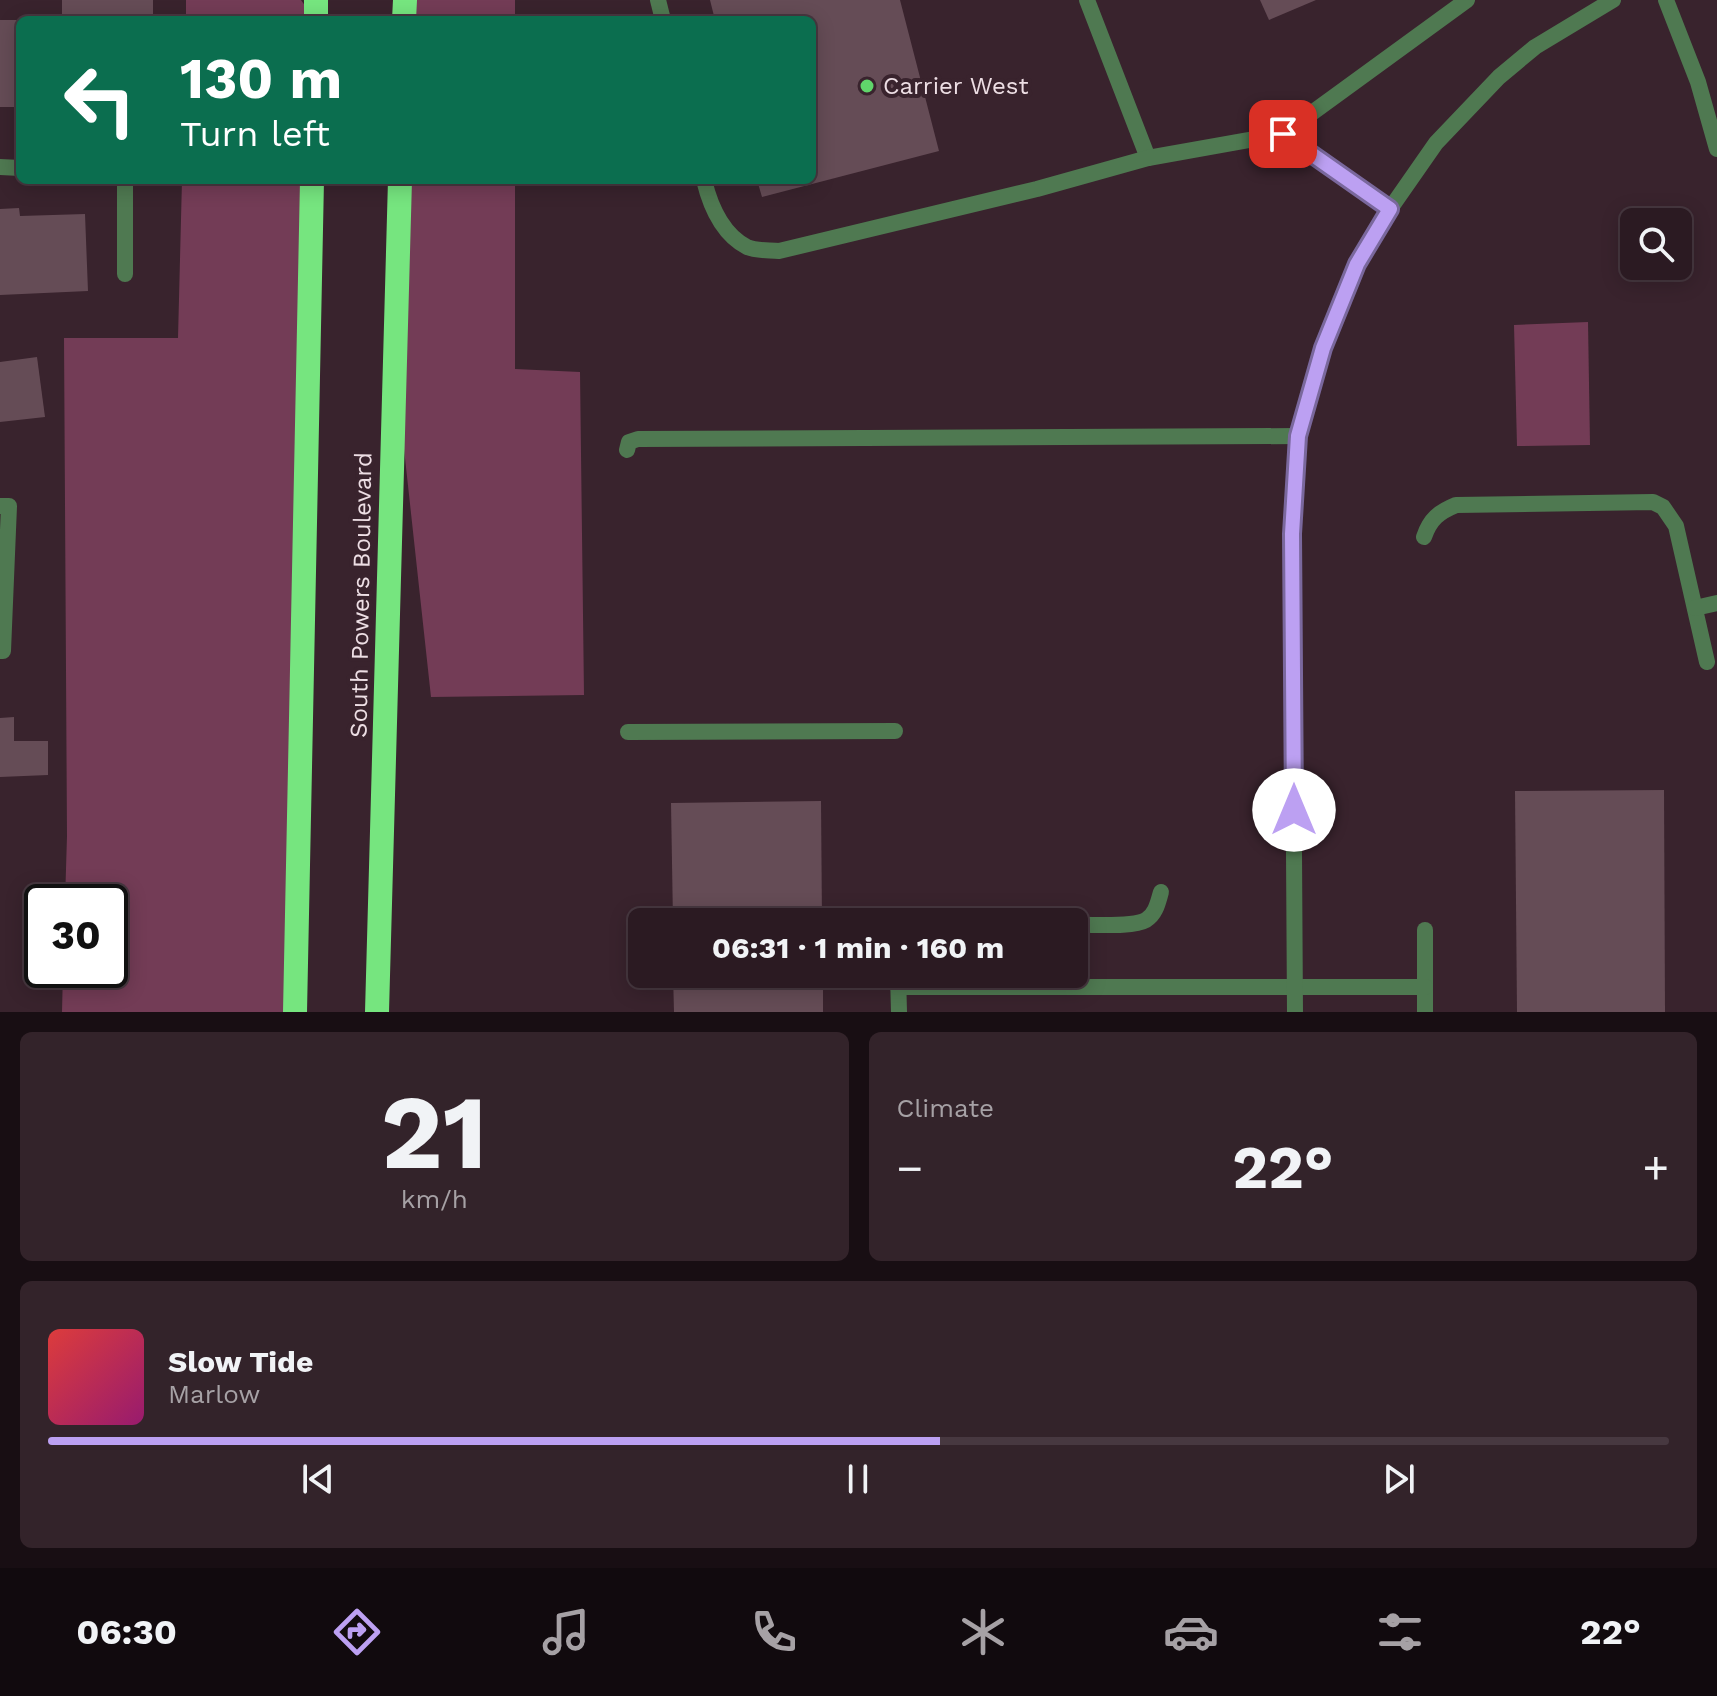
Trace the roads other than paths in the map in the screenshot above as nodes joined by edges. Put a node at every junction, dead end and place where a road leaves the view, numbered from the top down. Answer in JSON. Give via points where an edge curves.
{"nodes":[{"id":1,"x":1087,"y":0,"type":"edge"},
{"id":2,"x":1467,"y":0,"type":"edge"},
{"id":3,"x":1613,"y":0,"type":"edge"},
{"id":4,"x":1666,"y":0,"type":"edge"},
{"id":5,"x":1283,"y":134,"type":"junction"},
{"id":6,"x":1717,"y":149,"type":"edge"},
{"id":7,"x":1148,"y":158,"type":"junction"},
{"id":8,"x":125,"y":184,"type":"edge"},
{"id":9,"x":312,"y":184,"type":"edge"},
{"id":10,"x":400,"y":184,"type":"edge"},
{"id":11,"x":705,"y":184,"type":"edge"},
{"id":12,"x":1390,"y":209,"type":"junction"},
{"id":13,"x":125,"y":274,"type":"dead end"},
{"id":14,"x":1298,"y":436,"type":"junction"},
{"id":15,"x":627,"y":450,"type":"dead end"},
{"id":16,"x":0,"y":506,"type":"edge"},
{"id":17,"x":1424,"y":537,"type":"dead end"},
{"id":18,"x":1717,"y":603,"type":"edge"},
{"id":19,"x":1695,"y":608,"type":"junction"},
{"id":20,"x":0,"y":651,"type":"edge"},
{"id":21,"x":1707,"y":662,"type":"dead end"},
{"id":22,"x":895,"y":731,"type":"dead end"},
{"id":23,"x":628,"y":732,"type":"dead end"},
{"id":24,"x":1161,"y":892,"type":"dead end"},
{"id":25,"x":1088,"y":925,"type":"edge"},
{"id":26,"x":1425,"y":930,"type":"dead end"},
{"id":27,"x":1088,"y":983,"type":"edge"},
{"id":28,"x":1295,"y":987,"type":"junction"},
{"id":29,"x":1425,"y":987,"type":"junction"},
{"id":30,"x":898,"y":988,"type":"edge"},
{"id":31,"x":295,"y":1012,"type":"edge"},
{"id":32,"x":377,"y":1012,"type":"edge"},
{"id":33,"x":899,"y":1012,"type":"edge"},
{"id":34,"x":1295,"y":1012,"type":"edge"},
{"id":35,"x":1425,"y":1012,"type":"edge"}],
"edges":[{"from":1,"to":7,"type":"street"},
{"from":2,"to":5,"type":"street"},
{"from":3,"to":12,"type":"street","via":[[1535,47],[1499,77],[1436,143]]},
{"from":4,"to":6,"type":"street","via":[[1694,69]]},
{"from":5,"to":7,"type":"street"},
{"from":5,"to":12,"type":"street"},
{"from":7,"to":11,"type":"street","via":[[779,251],[748,248],[725,228]]},
{"from":8,"to":13,"type":"street"},
{"from":9,"to":31,"type":"highway"},
{"from":10,"to":32,"type":"highway","name":"South Powers Boulevard"},
{"from":12,"to":14,"type":"street","via":[[1357,264],[1323,348]]},
{"from":14,"to":15,"type":"street","via":[[638,439],[629,442]]},
{"from":14,"to":28,"type":"street","via":[[1292,534]]},
{"from":16,"to":20,"type":"street","via":[[9,506]]},
{"from":17,"to":19,"type":"street","via":[[1428,524],[1456,505],[1653,502],[1676,526]]},
{"from":18,"to":19,"type":"street"},
{"from":19,"to":21,"type":"street"},
{"from":22,"to":23,"type":"street"},
{"from":24,"to":25,"type":"street","via":[[1148,919]]},
{"from":26,"to":29,"type":"street"},
{"from":27,"to":28,"type":"street"},
{"from":28,"to":29,"type":"street"},
{"from":28,"to":34,"type":"street"},
{"from":29,"to":35,"type":"street"},
{"from":30,"to":33,"type":"street"}]}
